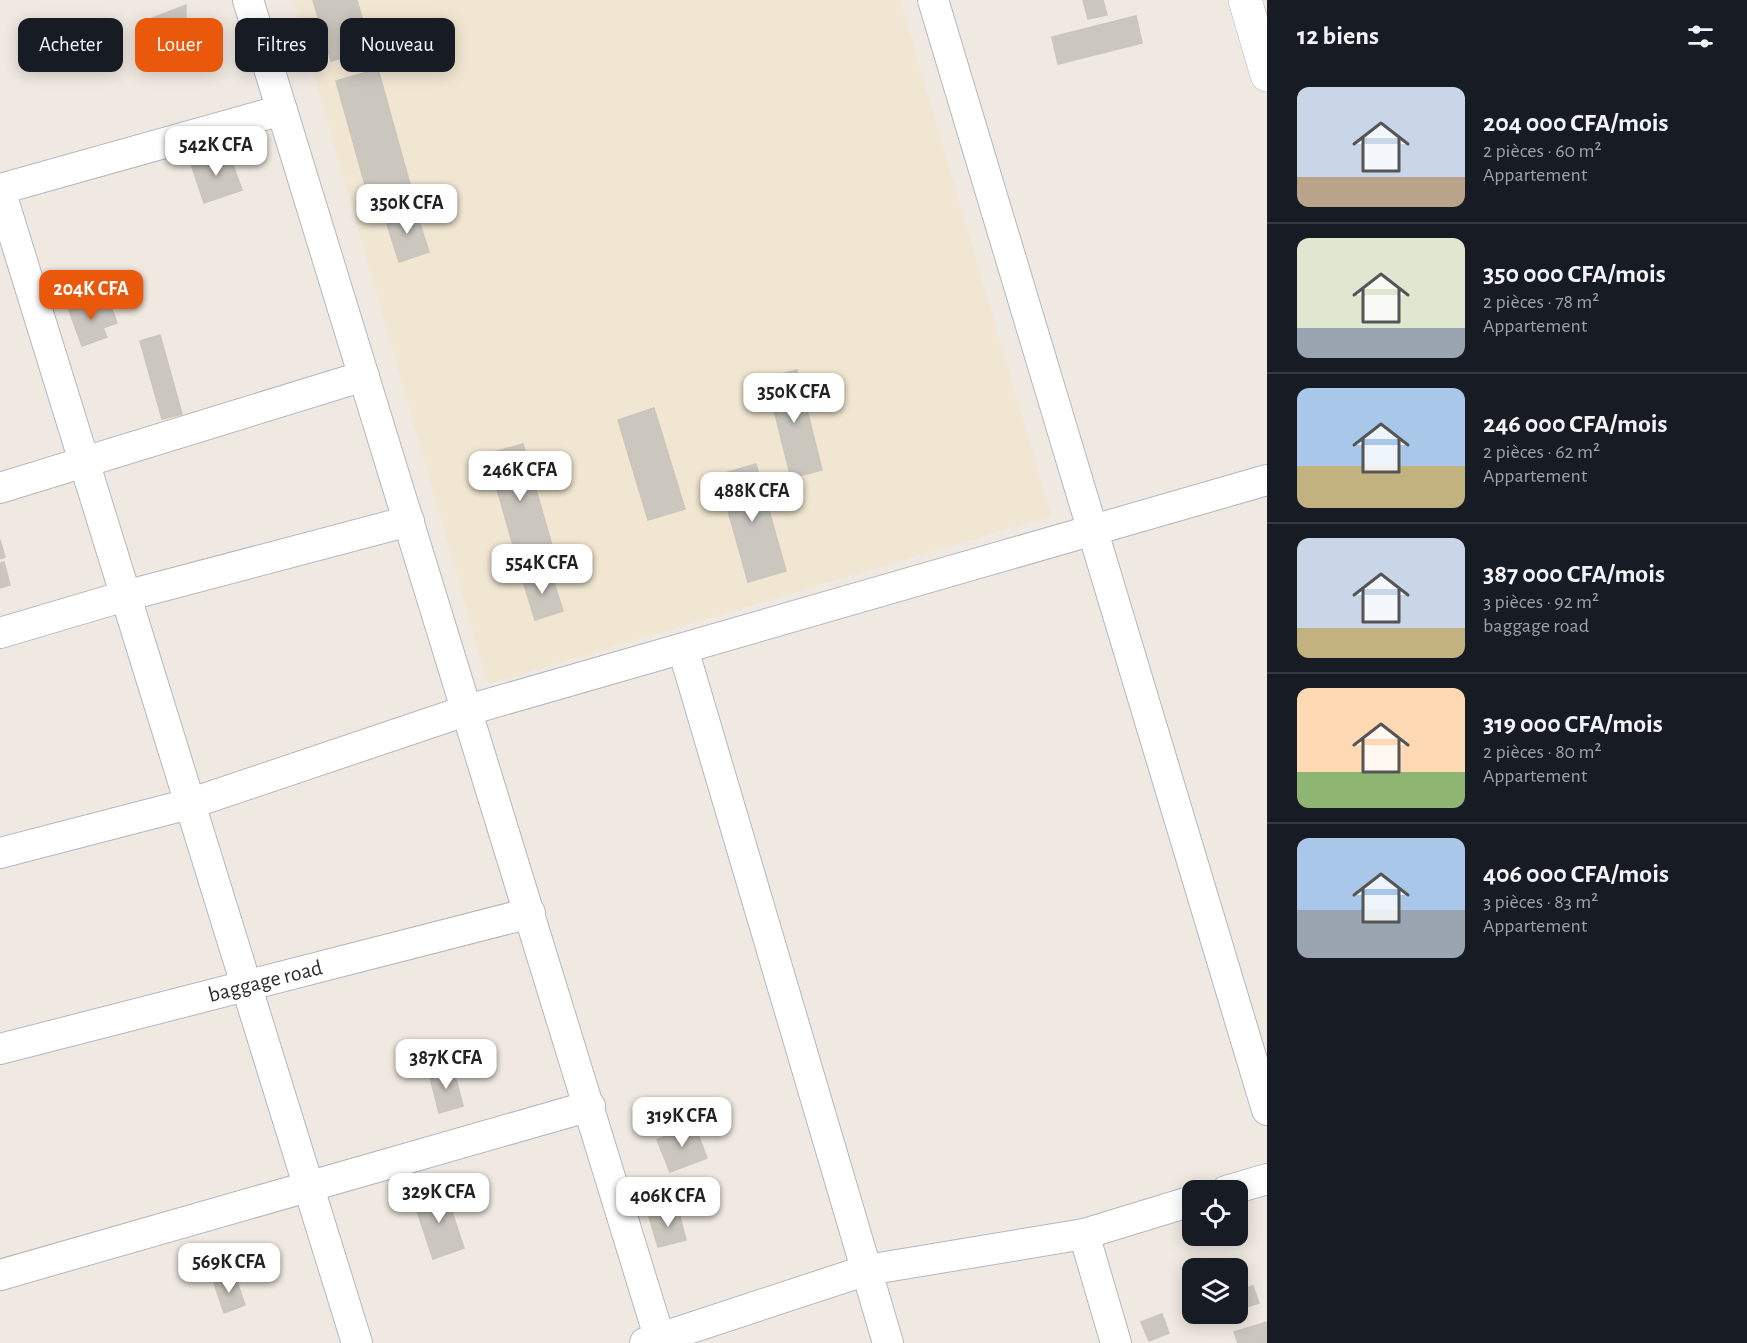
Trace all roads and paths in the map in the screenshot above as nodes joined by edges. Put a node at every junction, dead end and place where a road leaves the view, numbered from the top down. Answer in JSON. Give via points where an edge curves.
{"nodes":[{"id":1,"x":248,"y":0,"type":"edge"},
{"id":2,"x":933,"y":0,"type":"edge"},
{"id":3,"x":1245,"y":0,"type":"edge"},
{"id":4,"x":1267,"y":75,"type":"edge"},
{"id":5,"x":282,"y":110,"type":"junction"},
{"id":6,"x":0,"y":190,"type":"edge"},
{"id":7,"x":364,"y":376,"type":"junction"},
{"id":8,"x":84,"y":464,"type":"junction"},
{"id":9,"x":1267,"y":480,"type":"edge"},
{"id":10,"x":0,"y":488,"type":"edge"},
{"id":11,"x":409,"y":521,"type":"junction"},
{"id":12,"x":1093,"y":530,"type":"junction"},
{"id":13,"x":125,"y":596,"type":"junction"},
{"id":14,"x":0,"y":633,"type":"edge"},
{"id":15,"x":683,"y":649,"type":"junction"},
{"id":16,"x":468,"y":710,"type":"junction"},
{"id":17,"x":189,"y":804,"type":"junction"},
{"id":18,"x":0,"y":853,"type":"edge"},
{"id":19,"x":530,"y":913,"type":"junction"},
{"id":20,"x":245,"y":985,"type":"junction"},
{"id":21,"x":0,"y":1050,"type":"edge"},
{"id":22,"x":590,"y":1106,"type":"junction"},
{"id":23,"x":1267,"y":1110,"type":"edge"},
{"id":24,"x":1267,"y":1179,"type":"edge"},
{"id":25,"x":1248,"y":1185,"type":"edge"},
{"id":26,"x":307,"y":1189,"type":"junction"},
{"id":27,"x":1182,"y":1204,"type":"edge"},
{"id":28,"x":1084,"y":1234,"type":"junction"},
{"id":29,"x":867,"y":1270,"type":"junction"},
{"id":30,"x":0,"y":1275,"type":"edge"},
{"id":31,"x":655,"y":1341,"type":"edge"},
{"id":32,"x":357,"y":1343,"type":"edge"},
{"id":33,"x":888,"y":1343,"type":"edge"},
{"id":34,"x":1116,"y":1343,"type":"edge"}],
"edges":[{"from":1,"to":5,"type":"street"},
{"from":2,"to":12,"type":"street"},
{"from":3,"to":4,"type":"street"},
{"from":5,"to":6,"type":"street"},
{"from":5,"to":7,"type":"street"},
{"from":6,"to":8,"type":"street"},
{"from":7,"to":8,"type":"street"},
{"from":7,"to":11,"type":"street"},
{"from":8,"to":10,"type":"street"},
{"from":8,"to":13,"type":"street"},
{"from":9,"to":12,"type":"street"},
{"from":11,"to":13,"type":"street"},
{"from":11,"to":16,"type":"street"},
{"from":12,"to":15,"type":"street"},
{"from":12,"to":23,"type":"street"},
{"from":13,"to":14,"type":"street"},
{"from":13,"to":17,"type":"street"},
{"from":15,"to":16,"type":"street"},
{"from":15,"to":29,"type":"street"},
{"from":16,"to":17,"type":"street"},
{"from":16,"to":19,"type":"street"},
{"from":17,"to":18,"type":"street"},
{"from":17,"to":20,"type":"street"},
{"from":19,"to":20,"type":"street","name":"baggage road"},
{"from":19,"to":22,"type":"street"},
{"from":20,"to":21,"type":"street","name":"baggage road"},
{"from":20,"to":26,"type":"street"},
{"from":22,"to":26,"type":"street"},
{"from":22,"to":31,"type":"street"},
{"from":24,"to":25,"type":"street"},
{"from":26,"to":30,"type":"street"},
{"from":26,"to":32,"type":"street"},
{"from":27,"to":28,"type":"street"},
{"from":28,"to":29,"type":"street"},
{"from":28,"to":34,"type":"street"},
{"from":29,"to":31,"type":"street"},
{"from":29,"to":33,"type":"street"}]}
